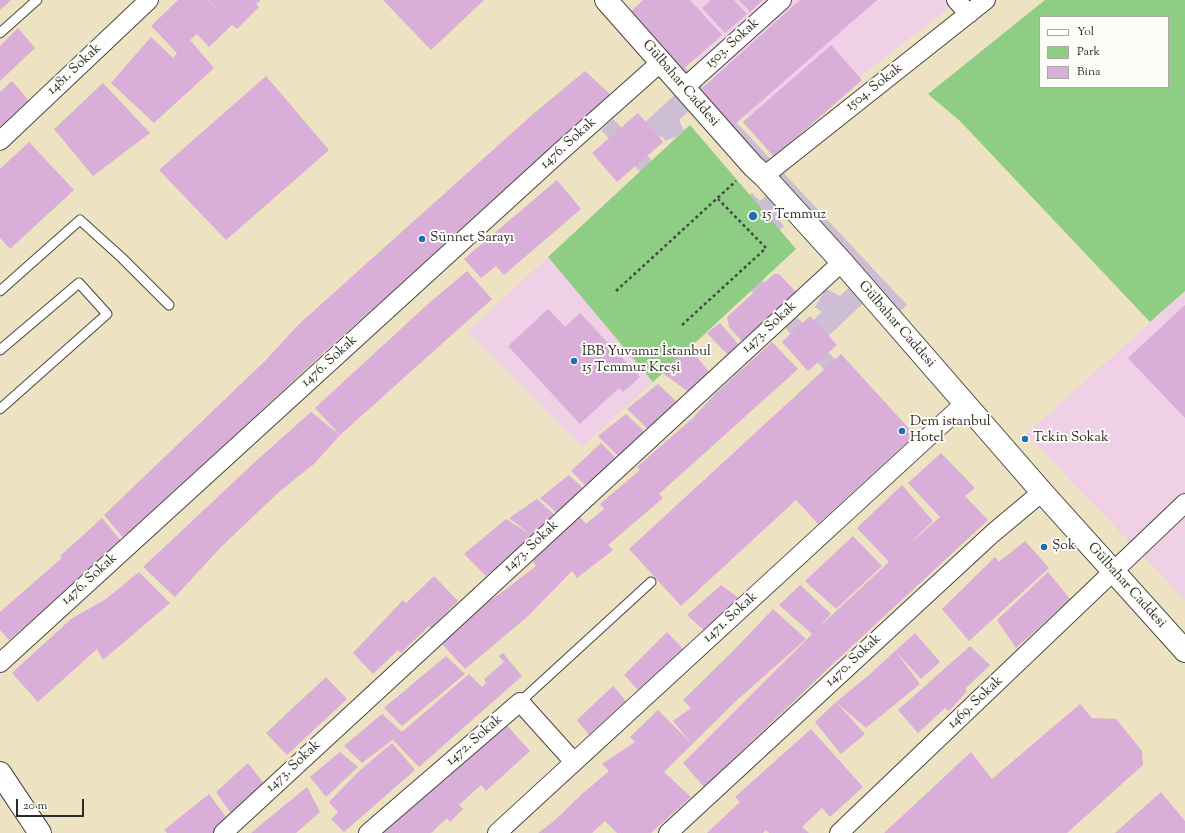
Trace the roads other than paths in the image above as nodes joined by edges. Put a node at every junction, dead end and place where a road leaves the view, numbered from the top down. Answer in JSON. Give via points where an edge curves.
{"nodes":[{"id":1,"x":37,"y":0,"type":"edge"},
{"id":2,"x":149,"y":0,"type":"edge"},
{"id":3,"x":782,"y":0,"type":"edge"},
{"id":4,"x":956,"y":0,"type":"edge"},
{"id":5,"x":986,"y":0,"type":"edge"},
{"id":6,"x":613,"y":3,"type":"edge"},
{"id":7,"x":969,"y":14,"type":"junction"},
{"id":8,"x":0,"y":34,"type":"edge"},
{"id":9,"x":661,"y":62,"type":"junction"},
{"id":10,"x":684,"y":88,"type":"junction"},
{"id":11,"x":0,"y":141,"type":"edge"},
{"id":12,"x":758,"y":171,"type":"junction"},
{"id":13,"x":842,"y":262,"type":"junction"},
{"id":14,"x":0,"y":291,"type":"edge"},
{"id":15,"x":168,"y":305,"type":"dead end"},
{"id":16,"x":0,"y":350,"type":"edge"},
{"id":17,"x":965,"y":403,"type":"junction"},
{"id":18,"x":0,"y":409,"type":"edge"},
{"id":19,"x":1042,"y":492,"type":"junction"},
{"id":20,"x":1185,"y":503,"type":"edge"},
{"id":21,"x":1113,"y":572,"type":"junction"},
{"id":22,"x":651,"y":582,"type":"dead end"},
{"id":23,"x":1185,"y":651,"type":"edge"},
{"id":24,"x":0,"y":663,"type":"edge"},
{"id":25,"x":520,"y":702,"type":"junction"},
{"id":26,"x":574,"y":762,"type":"junction"},
{"id":27,"x":0,"y":773,"type":"edge"},
{"id":28,"x":40,"y":833,"type":"edge"},
{"id":29,"x":223,"y":833,"type":"edge"},
{"id":30,"x":368,"y":833,"type":"edge"},
{"id":31,"x":497,"y":833,"type":"edge"},
{"id":32,"x":668,"y":833,"type":"edge"},
{"id":33,"x":839,"y":833,"type":"edge"}],
"edges":[{"from":1,"to":8,"type":"lane"},
{"from":2,"to":11,"type":"street","name":"1481. Sokak"},
{"from":3,"to":10,"type":"street","name":"1503. Sokak"},
{"from":4,"to":7,"type":"street"},
{"from":5,"to":7,"type":"street","name":"1504. Sokak"},
{"from":6,"to":9,"type":"main road","name":"Gülbahar Caddesi"},
{"from":7,"to":12,"type":"street","name":"1504. Sokak"},
{"from":9,"to":10,"type":"main road","name":"Gülbahar Caddesi"},
{"from":9,"to":24,"type":"street","name":"1476. Sokak"},
{"from":10,"to":12,"type":"main road","name":"Gülbahar Caddesi"},
{"from":12,"to":13,"type":"main road","name":"Gülbahar Caddesi"},
{"from":13,"to":17,"type":"main road","name":"Gülbahar Caddesi"},
{"from":13,"to":29,"type":"street","name":"1473. Sokak"},
{"from":14,"to":15,"type":"lane","via":[[80,220]]},
{"from":16,"to":18,"type":"lane","via":[[79,283],[107,314]]},
{"from":17,"to":19,"type":"main road","name":"Gülbahar Caddesi"},
{"from":17,"to":26,"type":"street","name":"1471. Sokak"},
{"from":19,"to":21,"type":"main road","name":"Gülbahar Caddesi"},
{"from":19,"to":32,"type":"street","name":"1470. Sokak","via":[[993,533]]},
{"from":20,"to":21,"type":"street","name":"1469. Sokak"},
{"from":21,"to":23,"type":"main road","name":"Gülbahar Caddesi"},
{"from":21,"to":33,"type":"street","name":"1469. Sokak"},
{"from":22,"to":25,"type":"lane"},
{"from":25,"to":26,"type":"street"},
{"from":25,"to":30,"type":"street","name":"1472. Sokak"},
{"from":26,"to":31,"type":"street","name":"1471. Sokak"},
{"from":27,"to":28,"type":"main road"}]}
